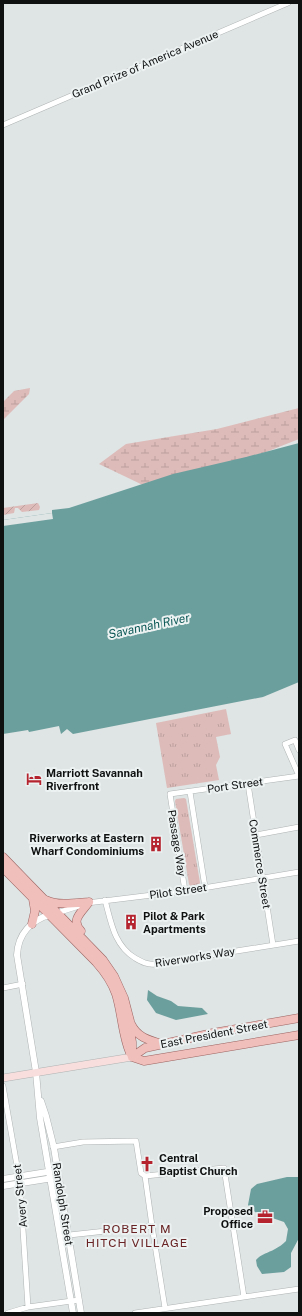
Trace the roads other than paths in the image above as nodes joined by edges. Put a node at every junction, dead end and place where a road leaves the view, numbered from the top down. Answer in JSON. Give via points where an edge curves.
{"nodes":[{"id":1,"x":288,"y":3,"type":"edge"},
{"id":2,"x":3,"y":125,"type":"edge"},
{"id":3,"x":299,"y":750,"type":"edge"},
{"id":4,"x":299,"y":776,"type":"edge"},
{"id":5,"x":248,"y":784,"type":"junction"},
{"id":6,"x":190,"y":792,"type":"junction"},
{"id":7,"x":170,"y":794,"type":"joint"},
{"id":8,"x":299,"y":828,"type":"edge"},
{"id":9,"x":256,"y":835,"type":"junction"},
{"id":10,"x":3,"y":857,"type":"edge"},
{"id":11,"x":3,"y":868,"type":"edge"},
{"id":12,"x":299,"y":872,"type":"edge"},
{"id":13,"x":262,"y":878,"type":"junction"},
{"id":14,"x":205,"y":887,"type":"junction"},
{"id":15,"x":185,"y":891,"type":"junction"},
{"id":16,"x":34,"y":899,"type":"junction"},
{"id":17,"x":45,"y":900,"type":"junction"},
{"id":18,"x":104,"y":900,"type":"junction"},
{"id":19,"x":89,"y":902,"type":"junction"},
{"id":20,"x":53,"y":914,"type":"junction"},
{"id":21,"x":32,"y":924,"type":"junction"},
{"id":22,"x":299,"y":941,"type":"edge"},
{"id":23,"x":273,"y":945,"type":"junction"},
{"id":24,"x":103,"y":960,"type":"junction"},
{"id":25,"x":23,"y":984,"type":"junction"},
{"id":26,"x":3,"y":988,"type":"edge"},
{"id":27,"x":299,"y":1018,"type":"edge"},
{"id":28,"x":130,"y":1021,"type":"junction"},
{"id":29,"x":299,"y":1035,"type":"edge"},
{"id":30,"x":164,"y":1044,"type":"junction"},
{"id":31,"x":132,"y":1057,"type":"junction"},
{"id":32,"x":36,"y":1072,"type":"junction"},
{"id":33,"x":3,"y":1078,"type":"edge"},
{"id":34,"x":3,"y":1086,"type":"edge"},
{"id":35,"x":39,"y":1096,"type":"junction"},
{"id":36,"x":53,"y":1147,"type":"junction"},
{"id":37,"x":57,"y":1173,"type":"junction"},
{"id":38,"x":49,"y":1175,"type":"junction"},
{"id":39,"x":145,"y":1176,"type":"junction"},
{"id":40,"x":3,"y":1180,"type":"edge"},
{"id":41,"x":19,"y":1180,"type":"junction"},
{"id":42,"x":3,"y":1186,"type":"edge"},
{"id":43,"x":152,"y":1226,"type":"junction"},
{"id":44,"x":68,"y":1235,"type":"junction"},
{"id":45,"x":60,"y":1236,"type":"junction"},
{"id":46,"x":299,"y":1289,"type":"edge"},
{"id":47,"x":244,"y":1297,"type":"junction"},
{"id":48,"x":79,"y":1300,"type":"junction"},
{"id":49,"x":70,"y":1301,"type":"junction"},
{"id":50,"x":28,"y":1307,"type":"junction"},
{"id":51,"x":165,"y":1308,"type":"junction"},
{"id":52,"x":8,"y":1313,"type":"edge"},
{"id":53,"x":72,"y":1313,"type":"edge"},
{"id":54,"x":81,"y":1313,"type":"edge"},
{"id":55,"x":135,"y":1313,"type":"edge"}],
"edges":[{"from":1,"to":2,"type":"street","name":"Grand Prize of America Avenue"},
{"from":3,"to":4,"type":"street","via":[[295,740],[285,744]]},
{"from":4,"to":5,"type":"street","name":"Port Street"},
{"from":5,"to":6,"type":"street","name":"Port Street"},
{"from":5,"to":9,"type":"street","name":"Commerce Street"},
{"from":6,"to":7,"type":"street","name":"Port Street"},
{"from":6,"to":14,"type":"street","name":"Passage Way"},
{"from":7,"to":15,"type":"street","name":"Passage Way"},
{"from":8,"to":9,"type":"street"},
{"from":9,"to":13,"type":"street","name":"Commerce Street"},
{"from":10,"to":17,"type":"main road"},
{"from":11,"to":16,"type":"main road"},
{"from":12,"to":13,"type":"street","name":"Pilot Street"},
{"from":13,"to":14,"type":"street","name":"Pilot Street"},
{"from":13,"to":23,"type":"street","name":"Commerce Street"},
{"from":14,"to":15,"type":"street","name":"Pilot Street"},
{"from":15,"to":18,"type":"street","name":"Pilot Street"},
{"from":16,"to":20,"type":"main road"},
{"from":16,"to":21,"type":"main road"},
{"from":17,"to":19,"type":"main road","via":[[51,903]]},
{"from":17,"to":20,"type":"main road"},
{"from":18,"to":19,"type":"street","name":"Pilot Street"},
{"from":18,"to":23,"type":"street","name":"Riverworks Way","via":[[120,946],[148,965]]},
{"from":19,"to":20,"type":"street","name":"Pilot Street"},
{"from":19,"to":24,"type":"main road","via":[[78,915],[77,928]]},
{"from":20,"to":21,"type":"street","name":"Randolph Street"},
{"from":20,"to":24,"type":"main road"},
{"from":20,"to":31,"type":"main road","via":[[105,973],[116,994],[126,1044]]},
{"from":21,"to":25,"type":"street","name":"Randolph Street","via":[[26,929],[18,944],[17,955]]},
{"from":22,"to":23,"type":"street","name":"Riverworks Way"},
{"from":24,"to":28,"type":"main road","via":[[124,998]]},
{"from":25,"to":26,"type":"street"},
{"from":25,"to":32,"type":"street","name":"Randolph Street"},
{"from":27,"to":30,"type":"main road","name":"East President Street"},
{"from":28,"to":30,"type":"main road","via":[[141,1036]]},
{"from":28,"to":31,"type":"main road"},
{"from":29,"to":31,"type":"main road","name":"East President Street","via":[[144,1061]]},
{"from":30,"to":31,"type":"main road","name":"East President Street","via":[[145,1048]]},
{"from":31,"to":32,"type":"main road","name":"East President Street"},
{"from":32,"to":33,"type":"main road","name":"East President Street"},
{"from":32,"to":35,"type":"street","name":"Randolph Street"},
{"from":34,"to":41,"type":"street","name":"Avery Street"},
{"from":35,"to":36,"type":"street","name":"Randolph Street"},
{"from":35,"to":38,"type":"street","name":"Randolph Street"},
{"from":36,"to":37,"type":"street","name":"Randolph Street"},
{"from":36,"to":39,"type":"street","via":[[83,1142],[136,1141],[141,1173]]},
{"from":37,"to":38,"type":"street"},
{"from":37,"to":44,"type":"street","name":"Randolph Street"},
{"from":38,"to":41,"type":"street"},
{"from":38,"to":45,"type":"street","name":"Randolph Street"},
{"from":39,"to":43,"type":"street"},
{"from":39,"to":47,"type":"street","via":[[224,1168]]},
{"from":40,"to":41,"type":"street"},
{"from":41,"to":42,"type":"street"},
{"from":41,"to":50,"type":"street","name":"Avery Street"},
{"from":43,"to":44,"type":"street"},
{"from":43,"to":51,"type":"street"},
{"from":44,"to":45,"type":"street"},
{"from":44,"to":48,"type":"street","name":"Randolph Street"},
{"from":45,"to":49,"type":"street","name":"Randolph Street"},
{"from":46,"to":47,"type":"street"},
{"from":47,"to":51,"type":"street"},
{"from":48,"to":49,"type":"street"},
{"from":48,"to":54,"type":"street","name":"Randolph Street"},
{"from":49,"to":50,"type":"street"},
{"from":49,"to":53,"type":"street","name":"Randolph Street"},
{"from":50,"to":52,"type":"street"},
{"from":51,"to":55,"type":"street"}]}
